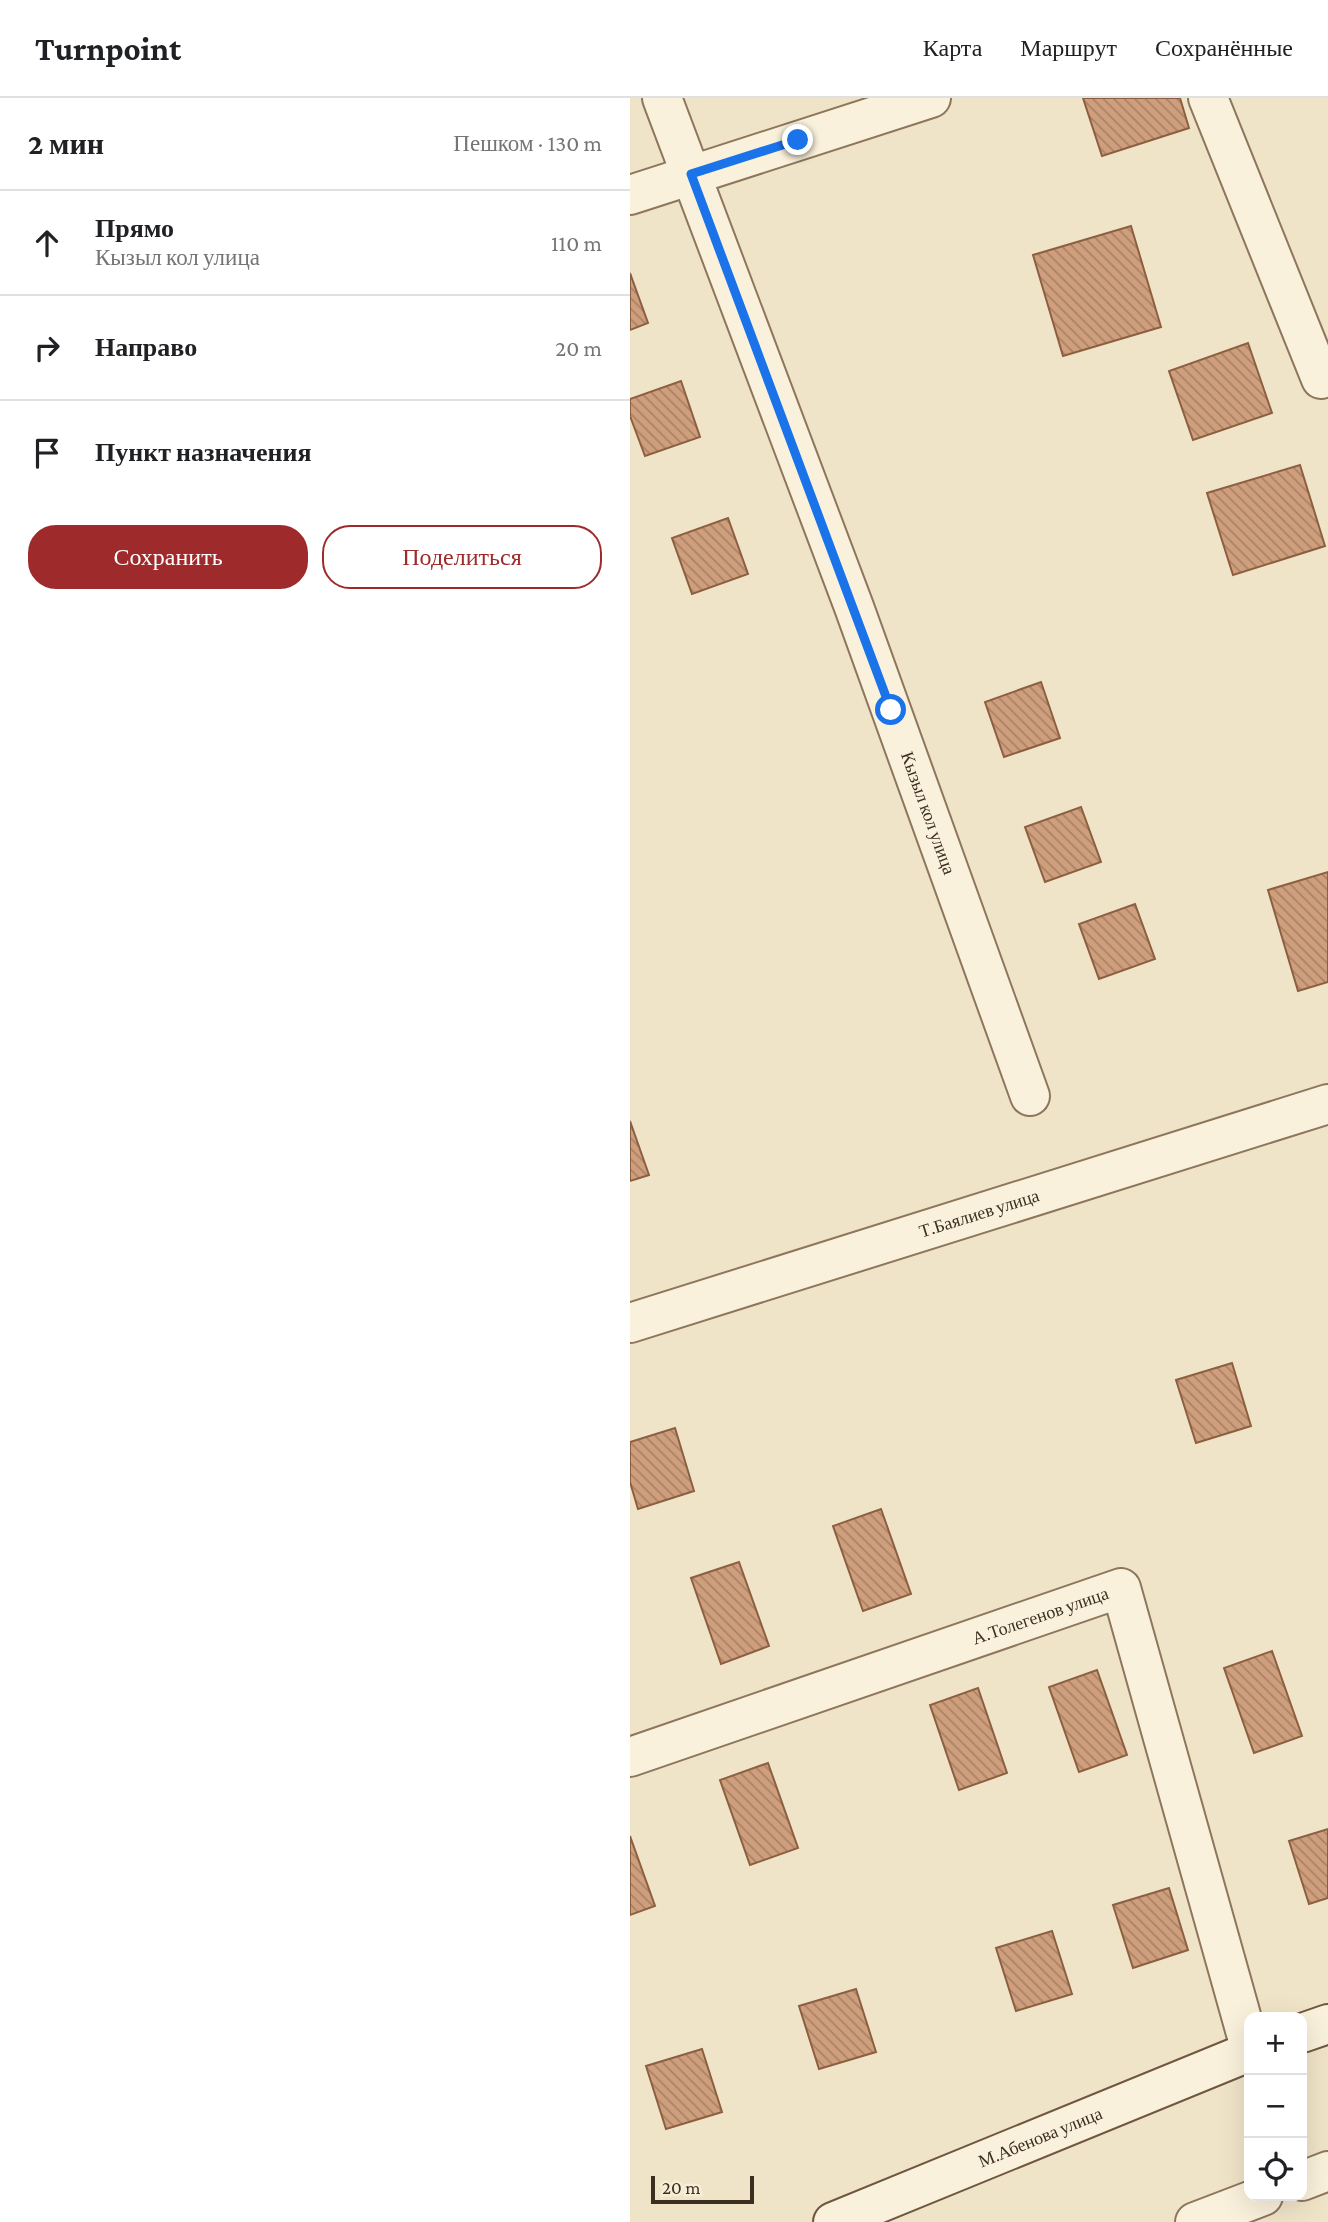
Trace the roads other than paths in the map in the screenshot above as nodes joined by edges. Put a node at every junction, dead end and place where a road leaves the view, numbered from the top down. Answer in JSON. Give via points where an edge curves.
{"nodes":[{"id":1,"x":662,"y":98,"type":"edge"},
{"id":2,"x":931,"y":98,"type":"edge"},
{"id":3,"x":1208,"y":98,"type":"edge"},
{"id":4,"x":691,"y":174,"type":"junction"},
{"id":5,"x":630,"y":195,"type":"edge"},
{"id":6,"x":1321,"y":379,"type":"dead end"},
{"id":7,"x":1030,"y":1096,"type":"dead end"},
{"id":8,"x":1328,"y":1104,"type":"edge"},
{"id":9,"x":630,"y":1323,"type":"edge"},
{"id":10,"x":630,"y":1757,"type":"edge"},
{"id":11,"x":1328,"y":2024,"type":"edge"},
{"id":12,"x":1244,"y":2026,"type":"edge"},
{"id":13,"x":1307,"y":2031,"type":"edge"},
{"id":14,"x":1244,"y":2054,"type":"edge"},
{"id":15,"x":1328,"y":2171,"type":"edge"},
{"id":16,"x":1307,"y":2179,"type":"edge"},
{"id":17,"x":1250,"y":2201,"type":"edge"},
{"id":18,"x":833,"y":2222,"type":"edge"},
{"id":19,"x":1195,"y":2222,"type":"edge"}],
"edges":[{"from":1,"to":4,"type":"street","name":"Кызыл кол улица"},
{"from":2,"to":4,"type":"street"},
{"from":3,"to":6,"type":"street"},
{"from":4,"to":5,"type":"street"},
{"from":4,"to":7,"type":"street","name":"Кызыл кол улица","via":[[854,607]]},
{"from":8,"to":9,"type":"street","name":"Т.Баялиев улица"},
{"from":10,"to":12,"type":"street","name":"А.Толегенов улица","via":[[1121,1588]]},
{"from":11,"to":13,"type":"street"},
{"from":14,"to":18,"type":"street","name":"М.Абенова улица"},
{"from":15,"to":16,"type":"street"},
{"from":17,"to":19,"type":"street"}]}
